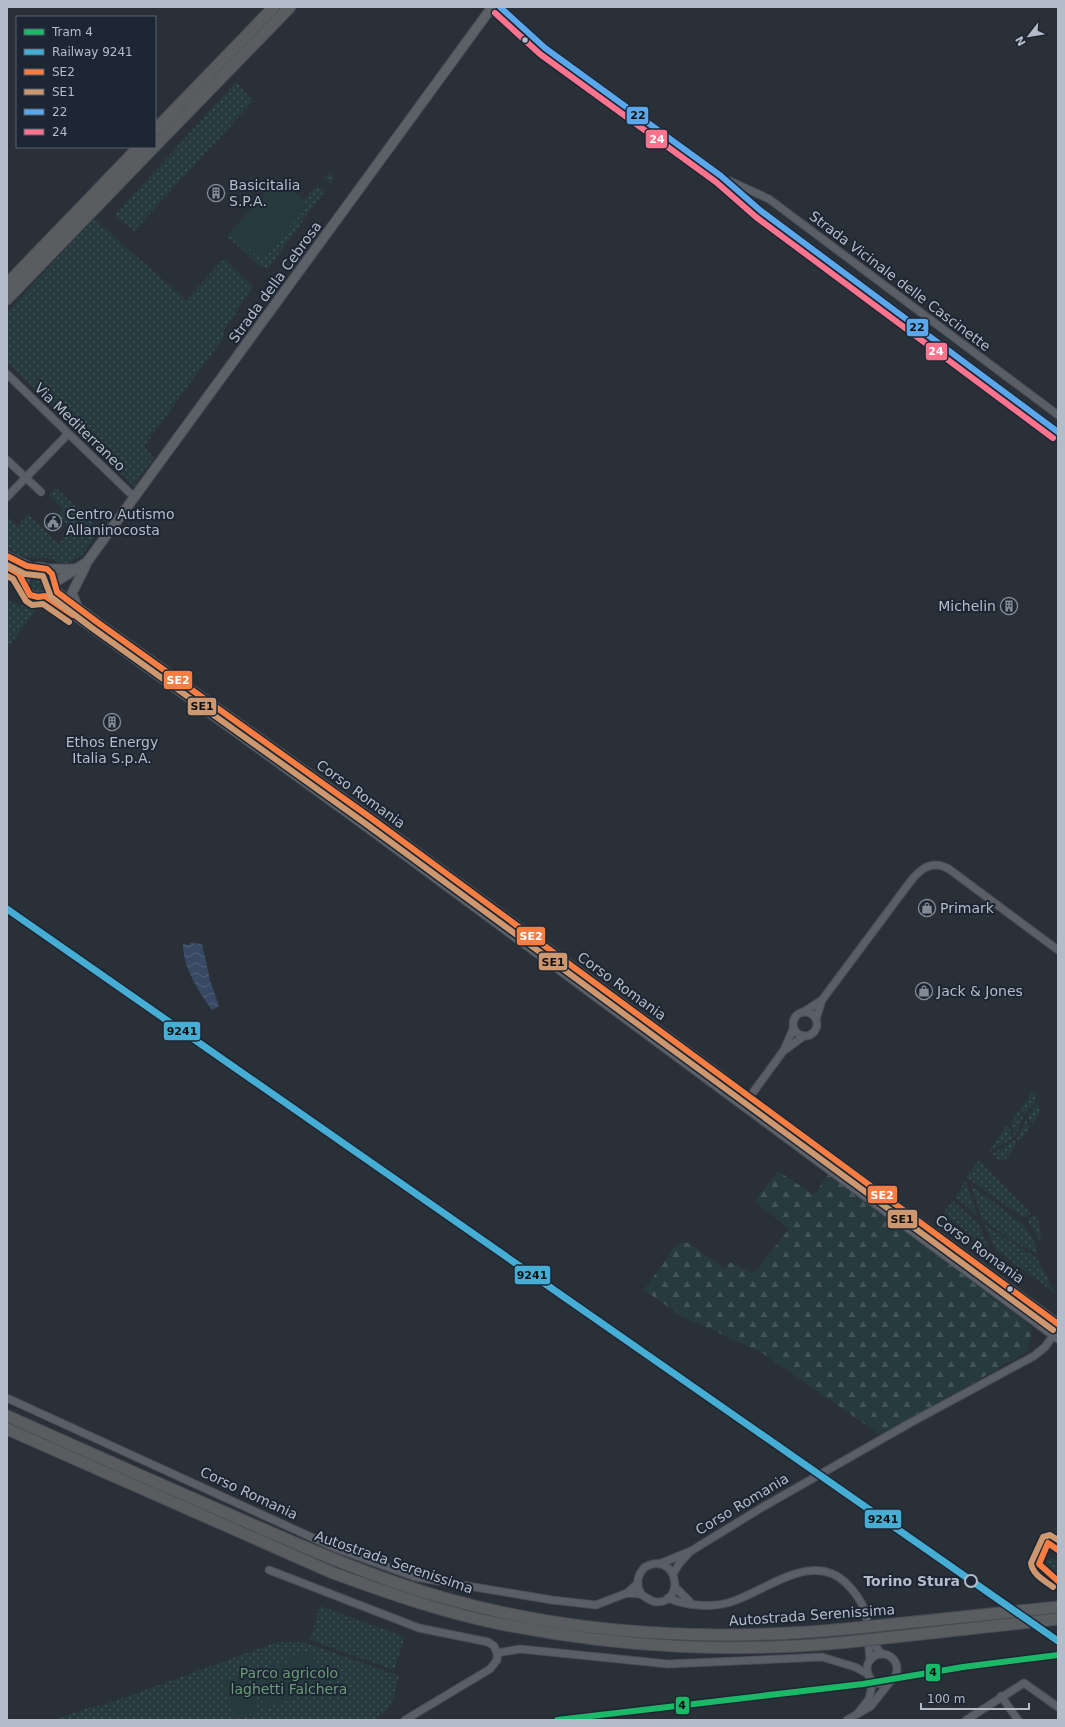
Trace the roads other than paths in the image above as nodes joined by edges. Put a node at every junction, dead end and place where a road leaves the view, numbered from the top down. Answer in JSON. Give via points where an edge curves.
{"nodes":[{"id":1,"x":274,"y":7,"type":"edge"},
{"id":2,"x":290,"y":7,"type":"edge"},
{"id":3,"x":492,"y":7,"type":"edge"},
{"id":4,"x":500,"y":7,"type":"edge"},
{"id":5,"x":156,"y":129,"type":"edge"},
{"id":6,"x":156,"y":146,"type":"edge"},
{"id":7,"x":138,"y":148,"type":"edge"},
{"id":8,"x":154,"y":148,"type":"edge"},
{"id":9,"x":721,"y":176,"type":"junction"},
{"id":10,"x":7,"y":284,"type":"edge"},
{"id":11,"x":7,"y":299,"type":"edge"},
{"id":12,"x":931,"y":320,"type":"junction"},
{"id":13,"x":923,"y":331,"type":"junction"},
{"id":14,"x":994,"y":367,"type":"junction"},
{"id":15,"x":7,"y":374,"type":"edge"},
{"id":16,"x":986,"y":378,"type":"junction"},
{"id":17,"x":1058,"y":414,"type":"edge"},
{"id":18,"x":1058,"y":432,"type":"edge"},
{"id":19,"x":68,"y":434,"type":"junction"},
{"id":20,"x":7,"y":460,"type":"edge"},
{"id":21,"x":26,"y":478,"type":"junction"},
{"id":22,"x":41,"y":492,"type":"dead end"},
{"id":23,"x":7,"y":498,"type":"edge"},
{"id":24,"x":135,"y":498,"type":"junction"},
{"id":25,"x":7,"y":556,"type":"edge"},
{"id":26,"x":87,"y":562,"type":"junction"},
{"id":27,"x":7,"y":567,"type":"edge"},
{"id":28,"x":32,"y":568,"type":"junction"},
{"id":29,"x":47,"y":569,"type":"junction"},
{"id":30,"x":76,"y":570,"type":"junction"},
{"id":31,"x":24,"y":581,"type":"junction"},
{"id":32,"x":54,"y":584,"type":"junction"},
{"id":33,"x":45,"y":596,"type":"junction"},
{"id":34,"x":78,"y":608,"type":"junction"},
{"id":35,"x":1058,"y":950,"type":"edge"},
{"id":36,"x":822,"y":1000,"type":"junction"},
{"id":37,"x":805,"y":1011,"type":"junction"},
{"id":38,"x":816,"y":1019,"type":"junction"},
{"id":39,"x":793,"y":1029,"type":"junction"},
{"id":40,"x":804,"y":1036,"type":"junction"},
{"id":41,"x":784,"y":1050,"type":"junction"},
{"id":42,"x":746,"y":1102,"type":"junction"},
{"id":43,"x":1058,"y":1324,"type":"edge"},
{"id":44,"x":1057,"y":1334,"type":"edge"},
{"id":45,"x":7,"y":1398,"type":"edge"},
{"id":46,"x":7,"y":1416,"type":"edge"},
{"id":47,"x":7,"y":1429,"type":"edge"},
{"id":48,"x":690,"y":1551,"type":"junction"},
{"id":49,"x":659,"y":1564,"type":"junction"},
{"id":50,"x":269,"y":1570,"type":"dead end"},
{"id":51,"x":673,"y":1574,"type":"junction"},
{"id":52,"x":638,"y":1583,"type":"junction"},
{"id":53,"x":675,"y":1587,"type":"junction"},
{"id":54,"x":627,"y":1593,"type":"junction"},
{"id":55,"x":642,"y":1595,"type":"junction"},
{"id":56,"x":668,"y":1598,"type":"junction"},
{"id":57,"x":693,"y":1605,"type":"junction"},
{"id":58,"x":1058,"y":1607,"type":"edge"},
{"id":59,"x":1058,"y":1619,"type":"edge"},
{"id":60,"x":869,"y":1635,"type":"junction"},
{"id":61,"x":497,"y":1653,"type":"junction"},
{"id":62,"x":881,"y":1654,"type":"junction"},
{"id":63,"x":869,"y":1661,"type":"junction"},
{"id":64,"x":855,"y":1667,"type":"junction"},
{"id":65,"x":868,"y":1674,"type":"junction"},
{"id":66,"x":873,"y":1681,"type":"junction"},
{"id":67,"x":889,"y":1683,"type":"junction"},
{"id":68,"x":1001,"y":1696,"type":"junction"},
{"id":69,"x":1058,"y":1707,"type":"edge"},
{"id":70,"x":855,"y":1716,"type":"junction"},
{"id":71,"x":405,"y":1720,"type":"edge"},
{"id":72,"x":847,"y":1720,"type":"edge"},
{"id":73,"x":966,"y":1720,"type":"edge"},
{"id":74,"x":1018,"y":1720,"type":"edge"}],
"edges":[{"from":1,"to":5,"type":"highway"},
{"from":2,"to":6,"type":"highway"},
{"from":3,"to":24,"type":"main road","name":"Strada della Cebrosa"},
{"from":4,"to":9,"type":"street","name":"Strada Vicinale delle Cascinette","via":[[545,48]]},
{"from":7,"to":10,"type":"highway"},
{"from":8,"to":11,"type":"highway"},
{"from":9,"to":12,"type":"street","name":"Strada Vicinale delle Cascinette","via":[[769,199]]},
{"from":9,"to":13,"type":"street","name":"Strada Vicinale delle Cascinette","via":[[761,211]]},
{"from":12,"to":13,"type":"street"},
{"from":12,"to":14,"type":"street","name":"Strada Vicinale delle Cascinette"},
{"from":13,"to":16,"type":"street","name":"Strada Vicinale delle Cascinette"},
{"from":14,"to":16,"type":"street"},
{"from":14,"to":17,"type":"street","name":"Strada Vicinale delle Cascinette"},
{"from":15,"to":19,"type":"street","name":"Via Mediterraneo"},
{"from":16,"to":18,"type":"street","name":"Strada Vicinale delle Cascinette"},
{"from":19,"to":21,"type":"street"},
{"from":19,"to":24,"type":"street","name":"Via Mediterraneo"},
{"from":20,"to":21,"type":"street"},
{"from":21,"to":22,"type":"street"},
{"from":21,"to":23,"type":"street"},
{"from":24,"to":26,"type":"main road","name":"Strada della Cebrosa"},
{"from":25,"to":28,"type":"main road"},
{"from":26,"to":30,"type":"main road","name":"Strada della Cebrosa"},
{"from":26,"to":34,"type":"main road","via":[[72,593]]},
{"from":27,"to":31,"type":"main road","via":[[17,572]]},
{"from":28,"to":29,"type":"main road"},
{"from":28,"to":31,"type":"main road"},
{"from":29,"to":30,"type":"main road"},
{"from":29,"to":32,"type":"main road","via":[[53,576]]},
{"from":30,"to":32,"type":"main road","name":"Strada della Cebrosa"},
{"from":31,"to":33,"type":"main road","via":[[25,588],[31,595],[36,598]]},
{"from":32,"to":33,"type":"main road"},
{"from":32,"to":34,"type":"main road","name":"Corso Romania","via":[[57,592]]},
{"from":33,"to":42,"type":"main road","name":"Corso Romania"},
{"from":34,"to":42,"type":"main road","name":"Corso Romania","via":[[371,818],[714,1071]]},
{"from":35,"to":36,"type":"street","via":[[949,869],[938,865],[927,866],[910,882]]},
{"from":36,"to":37,"type":"street"},
{"from":36,"to":38,"type":"street"},
{"from":37,"to":38,"type":"street","via":[[812,1013]]},
{"from":37,"to":39,"type":"street","via":[[796,1015],[792,1022]]},
{"from":38,"to":40,"type":"street","via":[[817,1026],[814,1032]]},
{"from":39,"to":40,"type":"street"},
{"from":39,"to":41,"type":"street"},
{"from":40,"to":41,"type":"street"},
{"from":41,"to":42,"type":"street"},
{"from":42,"to":43,"type":"main road","name":"Corso Romania"},
{"from":42,"to":44,"type":"main road","name":"Corso Romania"},
{"from":44,"to":48,"type":"street","name":"Corso Romania","via":[[1034,1356],[910,1423]]},
{"from":45,"to":54,"type":"street","name":"Corso Romania","via":[[335,1548],[414,1576],[596,1605]]},
{"from":46,"to":58,"type":"highway","name":"Autostrada Serenissima","bridge":true,"via":[[336,1561],[443,1598],[499,1612],[560,1623],[664,1634],[747,1636],[856,1628]]},
{"from":47,"to":59,"type":"highway","name":"Autostrada Serenissima","bridge":true,"via":[[333,1573],[387,1592],[500,1624],[618,1643],[672,1647],[756,1648],[858,1641]]},
{"from":48,"to":49,"type":"street","name":"Corso Romania"},
{"from":48,"to":51,"type":"street","name":"Corso Romania"},
{"from":49,"to":51,"type":"street","via":[[666,1566]]},
{"from":49,"to":52,"type":"street","via":[[650,1565],[642,1571]]},
{"from":50,"to":61,"type":"street","via":[[419,1628],[488,1642],[494,1646]]},
{"from":51,"to":53,"type":"street"},
{"from":52,"to":54,"type":"street","name":"Corso Romania"},
{"from":52,"to":55,"type":"street"},
{"from":53,"to":56,"type":"street"},
{"from":53,"to":57,"type":"street"},
{"from":54,"to":55,"type":"street","name":"Corso Romania"},
{"from":55,"to":56,"type":"street","via":[[657,1602]]},
{"from":56,"to":57,"type":"street"},
{"from":57,"to":60,"type":"street","via":[[714,1606],[730,1602],[774,1582],[818,1570],[840,1577],[855,1592],[865,1612]]},
{"from":60,"to":62,"type":"street"},
{"from":60,"to":63,"type":"street"},
{"from":61,"to":64,"type":"street","via":[[520,1649],[668,1664],[822,1657]]},
{"from":61,"to":71,"type":"street","via":[[497,1660],[490,1669]]},
{"from":62,"to":63,"type":"street"},
{"from":62,"to":67,"type":"street","via":[[889,1655],[898,1665],[896,1678]]},
{"from":63,"to":64,"type":"street"},
{"from":63,"to":65,"type":"street"},
{"from":64,"to":65,"type":"street"},
{"from":65,"to":66,"type":"street"},
{"from":66,"to":67,"type":"street","via":[[881,1685]]},
{"from":66,"to":70,"type":"street","via":[[869,1699]]},
{"from":67,"to":70,"type":"street","via":[[877,1701]]},
{"from":68,"to":69,"type":"street","via":[[1024,1683]]},
{"from":68,"to":73,"type":"street"},
{"from":68,"to":74,"type":"street"},
{"from":70,"to":72,"type":"street"}]}
